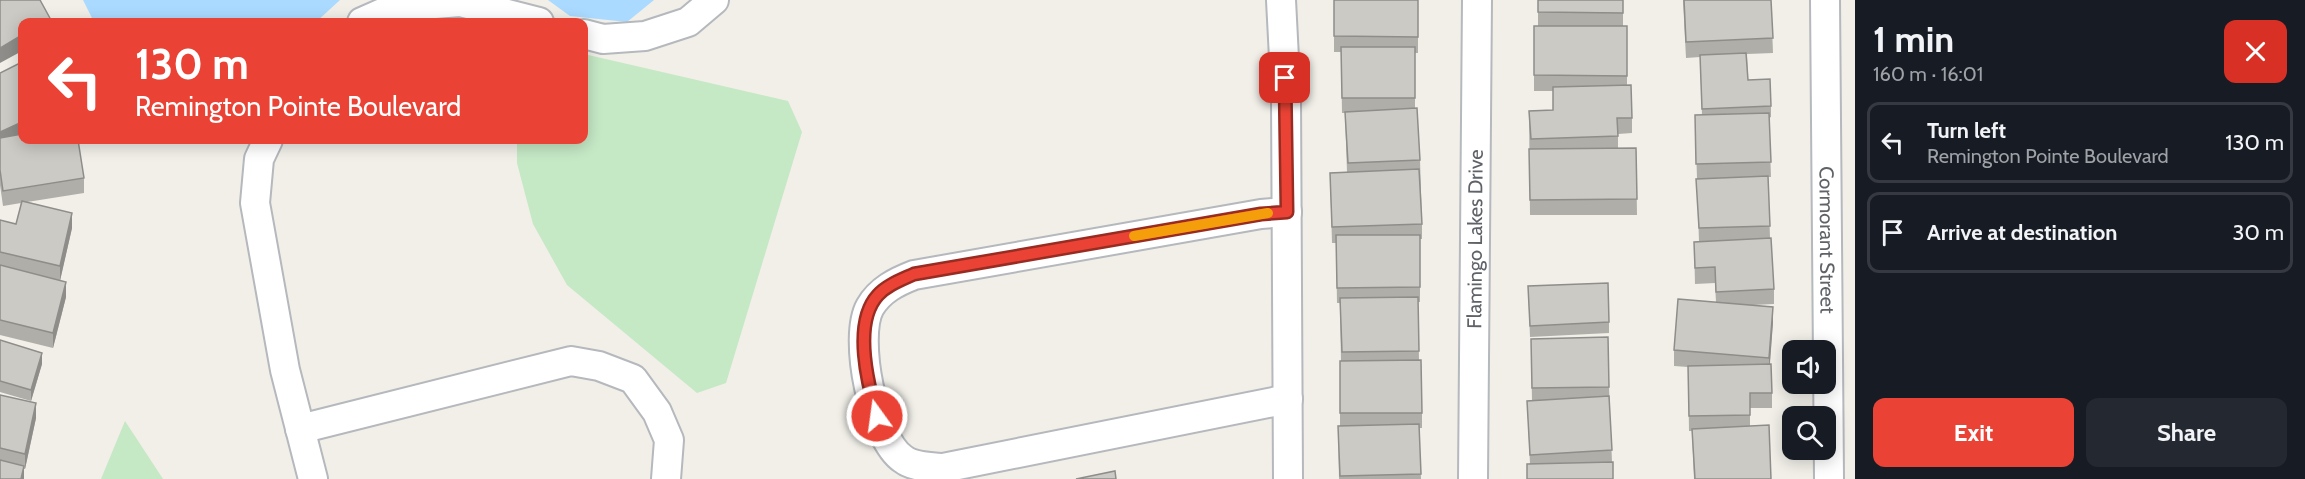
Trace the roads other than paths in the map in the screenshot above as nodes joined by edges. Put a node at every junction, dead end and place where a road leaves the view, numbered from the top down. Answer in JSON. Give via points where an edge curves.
{"nodes":[{"id":1,"x":714,"y":0,"type":"edge"},
{"id":2,"x":1281,"y":0,"type":"edge"},
{"id":3,"x":1477,"y":0,"type":"edge"},
{"id":4,"x":1825,"y":0,"type":"edge"},
{"id":5,"x":371,"y":18,"type":"edge"},
{"id":6,"x":523,"y":18,"type":"edge"},
{"id":7,"x":588,"y":35,"type":"edge"},
{"id":8,"x":266,"y":144,"type":"edge"},
{"id":9,"x":1287,"y":212,"type":"junction"},
{"id":10,"x":1288,"y":399,"type":"junction"},
{"id":11,"x":300,"y":429,"type":"junction"},
{"id":12,"x":313,"y":479,"type":"edge"},
{"id":13,"x":666,"y":479,"type":"edge"},
{"id":14,"x":1288,"y":479,"type":"edge"},
{"id":15,"x":1473,"y":479,"type":"edge"},
{"id":16,"x":1828,"y":479,"type":"edge"}],
"edges":[{"from":1,"to":7,"type":"street","via":[[688,22],[645,36],[603,39]]},
{"from":2,"to":9,"type":"street"},
{"from":3,"to":15,"type":"street","name":"Flamingo Lakes Drive"},
{"from":4,"to":16,"type":"street","name":"Cormorant Street"},
{"from":5,"to":6,"type":"street","via":[[396,7],[460,2]]},
{"from":8,"to":11,"type":"street","via":[[259,159],[255,203],[285,370]]},
{"from":9,"to":10,"type":"street"},
{"from":9,"to":10,"type":"street","via":[[914,274],[878,295],[869,309],[865,363],[882,432],[894,452],[904,461],[943,468]]},
{"from":10,"to":14,"type":"street"},
{"from":11,"to":12,"type":"street"},
{"from":11,"to":13,"type":"street","via":[[571,361],[599,366],[633,379],[657,412],[669,440]]}]}
